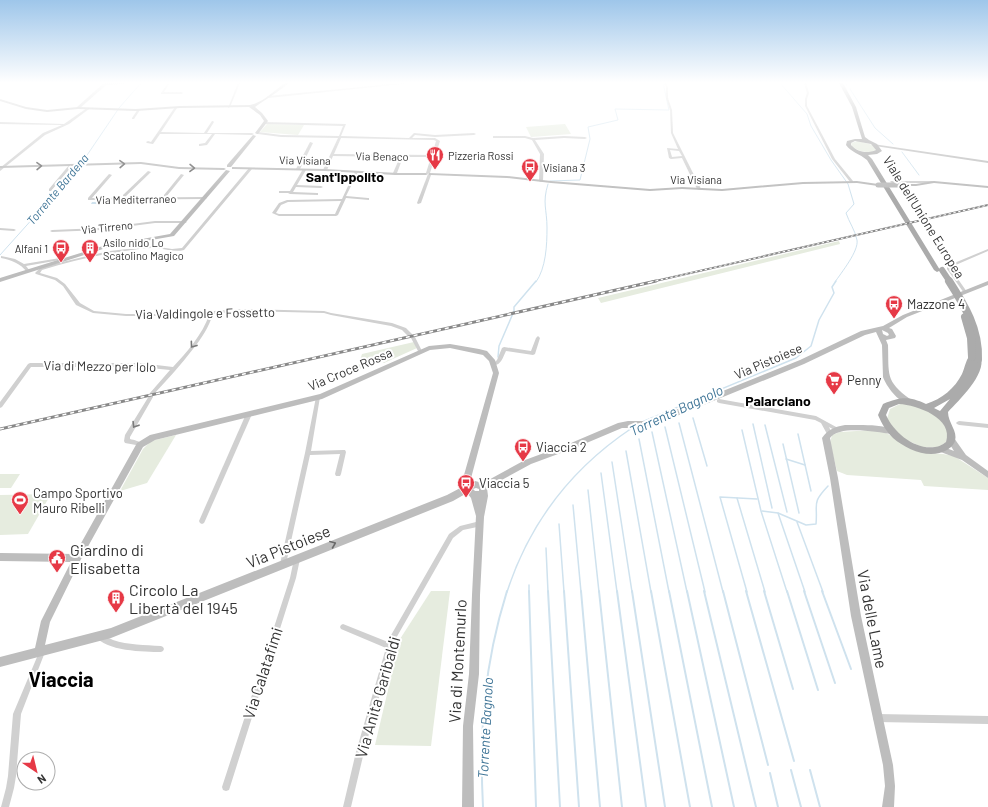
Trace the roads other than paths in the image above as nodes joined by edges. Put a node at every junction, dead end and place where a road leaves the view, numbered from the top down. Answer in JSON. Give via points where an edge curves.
{"nodes":[{"id":1,"x":69,"y":121,"type":"edge"},
{"id":2,"x":168,"y":121,"type":"edge"},
{"id":3,"x":266,"y":121,"type":"edge"},
{"id":4,"x":671,"y":121,"type":"edge"},
{"id":5,"x":814,"y":121,"type":"edge"},
{"id":6,"x":856,"y":121,"type":"edge"},
{"id":7,"x":858,"y":121,"type":"edge"},
{"id":8,"x":213,"y":122,"type":"dead end"},
{"id":9,"x":55,"y":123,"type":"junction"},
{"id":10,"x":264,"y":123,"type":"junction"},
{"id":11,"x":0,"y":124,"type":"edge"},
{"id":12,"x":64,"y":124,"type":"junction"},
{"id":13,"x":57,"y":128,"type":"junction"},
{"id":14,"x":160,"y":133,"type":"junction"},
{"id":15,"x":204,"y":134,"type":"junction"},
{"id":16,"x":214,"y":134,"type":"junction"},
{"id":17,"x":255,"y":134,"type":"junction"},
{"id":18,"x":474,"y":134,"type":"dead end"},
{"id":19,"x":340,"y":137,"type":"junction"},
{"id":20,"x":494,"y":137,"type":"dead end"},
{"id":21,"x":410,"y":138,"type":"junction"},
{"id":22,"x":585,"y":138,"type":"dead end"},
{"id":23,"x":532,"y":139,"type":"junction"},
{"id":24,"x":857,"y":140,"type":"junction"},
{"id":25,"x":148,"y":142,"type":"dead end"},
{"id":26,"x":868,"y":142,"type":"junction"},
{"id":27,"x":311,"y":143,"type":"dead end"},
{"id":28,"x":200,"y":145,"type":"dead end"},
{"id":29,"x":875,"y":145,"type":"junction"},
{"id":30,"x":890,"y":148,"type":"junction"},
{"id":31,"x":679,"y":150,"type":"junction"},
{"id":32,"x":876,"y":152,"type":"junction"},
{"id":33,"x":862,"y":153,"type":"junction"},
{"id":34,"x":332,"y":155,"type":"junction"},
{"id":35,"x":402,"y":156,"type":"junction"},
{"id":36,"x":433,"y":156,"type":"junction"},
{"id":37,"x":684,"y":158,"type":"junction"},
{"id":38,"x":988,"y":162,"type":"edge"},
{"id":39,"x":71,"y":165,"type":"junction"},
{"id":40,"x":1,"y":168,"type":"edge"},
{"id":41,"x":229,"y":168,"type":"junction"},
{"id":42,"x":250,"y":169,"type":"junction"},
{"id":43,"x":298,"y":169,"type":"junction"},
{"id":44,"x":304,"y":170,"type":"junction"},
{"id":45,"x":324,"y":170,"type":"junction"},
{"id":46,"x":149,"y":172,"type":"dead end"},
{"id":47,"x":356,"y":172,"type":"junction"},
{"id":48,"x":396,"y":173,"type":"junction"},
{"id":49,"x":429,"y":174,"type":"junction"},
{"id":50,"x":110,"y":175,"type":"dead end"},
{"id":51,"x":182,"y":175,"type":"dead end"},
{"id":52,"x":541,"y":181,"type":"junction"},
{"id":53,"x":850,"y":182,"type":"junction"},
{"id":54,"x":892,"y":182,"type":"dead end"},
{"id":55,"x":934,"y":182,"type":"junction"},
{"id":56,"x":295,"y":186,"type":"junction"},
{"id":57,"x":321,"y":187,"type":"dead end"},
{"id":58,"x":988,"y":187,"type":"edge"},
{"id":59,"x":699,"y":189,"type":"junction"},
{"id":60,"x":50,"y":190,"type":"dead end"},
{"id":61,"x":280,"y":192,"type":"dead end"},
{"id":62,"x":290,"y":193,"type":"junction"},
{"id":63,"x":317,"y":194,"type":"dead end"},
{"id":64,"x":124,"y":196,"type":"junction"},
{"id":65,"x":165,"y":196,"type":"junction"},
{"id":66,"x":90,"y":197,"type":"junction"},
{"id":67,"x":206,"y":197,"type":"junction"},
{"id":68,"x":344,"y":199,"type":"junction"},
{"id":69,"x":368,"y":199,"type":"dead end"},
{"id":70,"x":420,"y":203,"type":"dead end"},
{"id":71,"x":185,"y":222,"type":"junction"},
{"id":72,"x":0,"y":229,"type":"edge"},
{"id":73,"x":14,"y":230,"type":"dead end"},
{"id":74,"x":52,"y":231,"type":"dead end"},
{"id":75,"x":988,"y":250,"type":"edge"},
{"id":76,"x":2,"y":258,"type":"dead end"},
{"id":77,"x":60,"y":259,"type":"dead end"},
{"id":78,"x":24,"y":265,"type":"junction"},
{"id":79,"x":939,"y":270,"type":"junction"},
{"id":80,"x":28,"y":271,"type":"junction"},
{"id":81,"x":0,"y":280,"type":"edge"},
{"id":82,"x":988,"y":283,"type":"edge"},
{"id":83,"x":965,"y":292,"type":"junction"},
{"id":84,"x":212,"y":312,"type":"junction"},
{"id":85,"x":885,"y":332,"type":"junction"},
{"id":86,"x":538,"y":338,"type":"dead end"},
{"id":87,"x":420,"y":351,"type":"junction"},
{"id":88,"x":975,"y":358,"type":"junction"},
{"id":89,"x":495,"y":364,"type":"junction"},
{"id":90,"x":172,"y":369,"type":"junction"},
{"id":91,"x":893,"y":389,"type":"junction"},
{"id":92,"x":318,"y":397,"type":"junction"},
{"id":93,"x":719,"y":401,"type":"dead end"},
{"id":94,"x":908,"y":401,"type":"junction"},
{"id":95,"x":892,"y":403,"type":"junction"},
{"id":96,"x":0,"y":406,"type":"edge"},
{"id":97,"x":926,"y":407,"type":"junction"},
{"id":98,"x":249,"y":414,"type":"junction"},
{"id":99,"x":944,"y":420,"type":"junction"},
{"id":100,"x":884,"y":421,"type":"junction"},
{"id":101,"x":822,"y":422,"type":"junction"},
{"id":102,"x":959,"y":423,"type":"dead end"},
{"id":103,"x":988,"y":426,"type":"edge"},
{"id":104,"x":872,"y":428,"type":"junction"},
{"id":105,"x":836,"y":429,"type":"junction"},
{"id":106,"x":891,"y":431,"type":"junction"},
{"id":107,"x":827,"y":434,"type":"junction"},
{"id":108,"x":951,"y":440,"type":"junction"},
{"id":109,"x":140,"y":445,"type":"junction"},
{"id":110,"x":941,"y":449,"type":"junction"},
{"id":111,"x":308,"y":453,"type":"junction"},
{"id":112,"x":965,"y":458,"type":"junction"},
{"id":113,"x":338,"y":474,"type":"dead end"},
{"id":114,"x":988,"y":475,"type":"edge"},
{"id":115,"x":476,"y":490,"type":"junction"},
{"id":116,"x":480,"y":520,"type":"junction"},
{"id":117,"x":202,"y":521,"type":"dead end"},
{"id":118,"x":0,"y":557,"type":"edge"},
{"id":119,"x":77,"y":558,"type":"junction"},
{"id":120,"x":297,"y":559,"type":"junction"},
{"id":121,"x":283,"y":564,"type":"junction"},
{"id":122,"x":343,"y":627,"type":"dead end"},
{"id":123,"x":99,"y":636,"type":"junction"},
{"id":124,"x":390,"y":646,"type":"junction"},
{"id":125,"x":161,"y":649,"type":"dead end"},
{"id":126,"x":41,"y":651,"type":"junction"},
{"id":127,"x":0,"y":662,"type":"edge"},
{"id":128,"x":877,"y":718,"type":"junction"},
{"id":129,"x":988,"y":720,"type":"edge"},
{"id":130,"x":226,"y":787,"type":"dead end"},
{"id":131,"x":5,"y":807,"type":"edge"},
{"id":132,"x":347,"y":807,"type":"edge"},
{"id":133,"x":468,"y":807,"type":"edge"},
{"id":134,"x":888,"y":807,"type":"edge"}],
"edges":[{"from":1,"to":12,"type":"street"},
{"from":2,"to":14,"type":"street"},
{"from":3,"to":10,"type":"street"},
{"from":4,"to":31,"type":"street","via":[[672,133]]},
{"from":5,"to":53,"type":"street","via":[[834,159]]},
{"from":6,"to":24,"type":"main road","name":"Viale dell'Unione Europea","via":[[859,136]]},
{"from":7,"to":26,"type":"main road","via":[[863,136]]},
{"from":8,"to":15,"type":"street"},
{"from":9,"to":11,"type":"street"},
{"from":9,"to":12,"type":"street"},
{"from":9,"to":13,"type":"street"},
{"from":10,"to":17,"type":"street"},
{"from":10,"to":19,"type":"street","via":[[344,125]]},
{"from":12,"to":13,"type":"street"},
{"from":13,"to":40,"type":"street","via":[[44,134]]},
{"from":14,"to":15,"type":"street"},
{"from":14,"to":25,"type":"street","via":[[152,143]]},
{"from":15,"to":16,"type":"street"},
{"from":16,"to":17,"type":"street"},
{"from":16,"to":28,"type":"street","via":[[206,144]]},
{"from":17,"to":19,"type":"street"},
{"from":17,"to":41,"type":"street"},
{"from":18,"to":21,"type":"street","via":[[414,134]]},
{"from":19,"to":21,"type":"street"},
{"from":19,"to":34,"type":"street"},
{"from":20,"to":23,"type":"street"},
{"from":21,"to":36,"type":"street","via":[[437,140]]},
{"from":22,"to":23,"type":"street","via":[[564,136]]},
{"from":23,"to":52,"type":"street","via":[[541,153]]},
{"from":24,"to":26,"type":"main road","name":"Viale dell'Unione Europea"},
{"from":24,"to":33,"type":"main road","name":"Viale dell'Unione Europea","via":[[850,142],[849,146]]},
{"from":26,"to":29,"type":"main road","name":"Viale dell'Unione Europea"},
{"from":27,"to":43,"type":"street"},
{"from":29,"to":30,"type":"street"},
{"from":29,"to":32,"type":"main road","name":"Viale dell'Unione Europea"},
{"from":30,"to":32,"type":"street"},
{"from":30,"to":38,"type":"street"},
{"from":31,"to":37,"type":"street"},
{"from":31,"to":37,"type":"street","via":[[668,149],[671,158]]},
{"from":32,"to":33,"type":"main road","name":"Viale dell'Unione Europea"},
{"from":32,"to":79,"type":"main road","name":"Viale dell'Unione Europea","via":[[872,157],[875,163]]},
{"from":33,"to":79,"type":"main road","name":"Viale dell'Unione Europea","via":[[869,159]]},
{"from":34,"to":35,"type":"street","name":"Via Benaco"},
{"from":34,"to":45,"type":"street"},
{"from":35,"to":36,"type":"street","name":"Via Benaco"},
{"from":35,"to":48,"type":"street"},
{"from":36,"to":49,"type":"street"},
{"from":37,"to":59,"type":"street"},
{"from":40,"to":39,"type":"street","name":"Via Visiana","one_way":true},
{"from":39,"to":41,"type":"street","name":"Via Visiana","one_way":true,"via":[[141,163],[179,168]]},
{"from":39,"to":60,"type":"street"},
{"from":41,"to":42,"type":"street","name":"Via Visiana"},
{"from":41,"to":67,"type":"street"},
{"from":42,"to":43,"type":"street","name":"Via Visiana"},
{"from":42,"to":84,"type":"street","name":"Via Valdingole e Fossetto","via":[[183,249],[153,247],[118,251],[75,259],[37,272],[56,279],[64,285],[78,304],[92,312],[126,315],[194,315]]},
{"from":43,"to":44,"type":"street","name":"Via Visiana"},
{"from":44,"to":45,"type":"street","name":"Via Visiana"},
{"from":44,"to":56,"type":"street"},
{"from":45,"to":47,"type":"street","name":"Via Visiana"},
{"from":46,"to":64,"type":"street"},
{"from":47,"to":48,"type":"street","name":"Via Visiana"},
{"from":47,"to":68,"type":"street"},
{"from":48,"to":49,"type":"street","name":"Via Visiana"},
{"from":49,"to":52,"type":"street","name":"Via Visiana"},
{"from":49,"to":70,"type":"street"},
{"from":50,"to":66,"type":"street"},
{"from":51,"to":65,"type":"street"},
{"from":52,"to":59,"type":"street","name":"Via Visiana","via":[[650,190]]},
{"from":53,"to":55,"type":"street","name":"Via Visiana","bridge":true,"via":[[878,185],[916,185]]},
{"from":53,"to":59,"type":"street","name":"Via Visiana","via":[[786,183],[722,190]]},
{"from":54,"to":55,"type":"street"},
{"from":55,"to":58,"type":"street","name":"Via Visiana"},
{"from":56,"to":57,"type":"street"},
{"from":56,"to":62,"type":"street"},
{"from":61,"to":62,"type":"street"},
{"from":62,"to":63,"type":"street"},
{"from":64,"to":65,"type":"street","name":"Via Mediterraneo"},
{"from":64,"to":66,"type":"street","name":"Via Mediterraneo"},
{"from":65,"to":67,"type":"street","name":"Via Mediterraneo"},
{"from":66,"to":67,"type":"street","name":"Via Mediterraneo","via":[[89,199]]},
{"from":67,"to":71,"type":"street"},
{"from":68,"to":68,"type":"street","via":[[287,201],[280,204],[274,213],[285,216],[336,215]]},
{"from":68,"to":69,"type":"street"},
{"from":71,"to":74,"type":"street","name":"Via Tirreno"},
{"from":71,"to":80,"type":"street","via":[[175,234],[168,237],[110,246]]},
{"from":72,"to":73,"type":"street"},
{"from":75,"to":83,"type":"street","via":[[949,266]]},
{"from":76,"to":78,"type":"street","via":[[9,258]]},
{"from":77,"to":78,"type":"street"},
{"from":78,"to":80,"type":"street"},
{"from":79,"to":88,"type":"main road","name":"Viale dell'Unione Europea","bridge":true,"via":[[972,319],[978,342]]},
{"from":80,"to":81,"type":"street"},
{"from":82,"to":83,"type":"street"},
{"from":83,"to":85,"type":"street","via":[[905,316]]},
{"from":84,"to":87,"type":"street","name":"Via Valdingole e Fossetto","via":[[324,312],[392,325],[405,330],[412,336]]},
{"from":84,"to":90,"type":"street","one_way":true,"via":[[187,353]]},
{"from":85,"to":91,"type":"street","via":[[886,376]]},
{"from":85,"to":115,"type":"street","name":"Via Pistoiese","via":[[864,333],[802,362],[647,425],[628,423],[528,462]]},
{"from":86,"to":89,"type":"street","via":[[533,353],[504,349]]},
{"from":87,"to":89,"type":"street","name":"Via Croce Rossa","via":[[442,346],[469,348],[485,353]]},
{"from":87,"to":92,"type":"street","name":"Via Croce Rossa"},
{"from":88,"to":97,"type":"main road","name":"Viale dell'Unione Europea","via":[[957,388],[940,403]]},
{"from":88,"to":99,"type":"main road","name":"Viale dell'Unione Europea","via":[[976,370],[968,385],[945,410]]},
{"from":89,"to":115,"type":"street","name":"Via di Montemurlo","via":[[496,373],[466,484]]},
{"from":90,"to":96,"type":"street","name":"Via di Mezzo per Iolo","via":[[140,365],[30,365]]},
{"from":90,"to":109,"type":"street","one_way":true,"via":[[152,395],[127,439]]},
{"from":91,"to":94,"type":"street"},
{"from":91,"to":95,"type":"street"},
{"from":92,"to":98,"type":"street","name":"Via Croce Rossa"},
{"from":92,"to":111,"type":"street"},
{"from":93,"to":101,"type":"street","via":[[816,418]]},
{"from":94,"to":95,"type":"main road"},
{"from":94,"to":97,"type":"main road"},
{"from":95,"to":100,"type":"main road","via":[[884,411]]},
{"from":97,"to":99,"type":"main road"},
{"from":98,"to":109,"type":"street","name":"Via Croce Rossa","via":[[153,437]]},
{"from":98,"to":117,"type":"street"},
{"from":99,"to":108,"type":"main road","via":[[950,431]]},
{"from":100,"to":104,"type":"street"},
{"from":100,"to":106,"type":"main road"},
{"from":101,"to":105,"type":"street"},
{"from":101,"to":107,"type":"street","name":"Via delle Lame"},
{"from":102,"to":103,"type":"street"},
{"from":104,"to":105,"type":"street"},
{"from":104,"to":106,"type":"street"},
{"from":105,"to":107,"type":"street"},
{"from":106,"to":110,"type":"main road","via":[[903,441],[918,448]]},
{"from":107,"to":128,"type":"street","name":"Via delle Lame","via":[[856,616]]},
{"from":108,"to":110,"type":"main road"},
{"from":108,"to":112,"type":"street"},
{"from":109,"to":119,"type":"street"},
{"from":110,"to":112,"type":"street"},
{"from":111,"to":113,"type":"street","via":[[343,452]]},
{"from":111,"to":121,"type":"street"},
{"from":112,"to":114,"type":"street"},
{"from":115,"to":116,"type":"street","name":"Via di Montemurlo"},
{"from":120,"to":115,"type":"street","name":"Via Pistoiese","one_way":true},
{"from":116,"to":124,"type":"street","name":"Via Anita Garibaldi","via":[[451,536],[394,633]]},
{"from":116,"to":133,"type":"street","name":"Via di Montemurlo","via":[[474,674],[468,726]]},
{"from":118,"to":119,"type":"street"},
{"from":119,"to":126,"type":"street","via":[[46,621]]},
{"from":120,"to":121,"type":"street","name":"Via Pistoiese"},
{"from":120,"to":130,"type":"street","name":"Via Calatafimi"},
{"from":121,"to":123,"type":"street","name":"Via Pistoiese"},
{"from":122,"to":124,"type":"street"},
{"from":123,"to":125,"type":"street","via":[[106,642],[124,647]]},
{"from":123,"to":126,"type":"street","name":"Via Pistoiese"},
{"from":124,"to":132,"type":"street","name":"Via Anita Garibaldi"},
{"from":126,"to":127,"type":"street","name":"Via Pistoiese"},
{"from":126,"to":131,"type":"street","via":[[17,714],[12,776]]},
{"from":128,"to":129,"type":"street"},
{"from":128,"to":134,"type":"street","name":"Via delle Lame","via":[[890,777]]}]}
